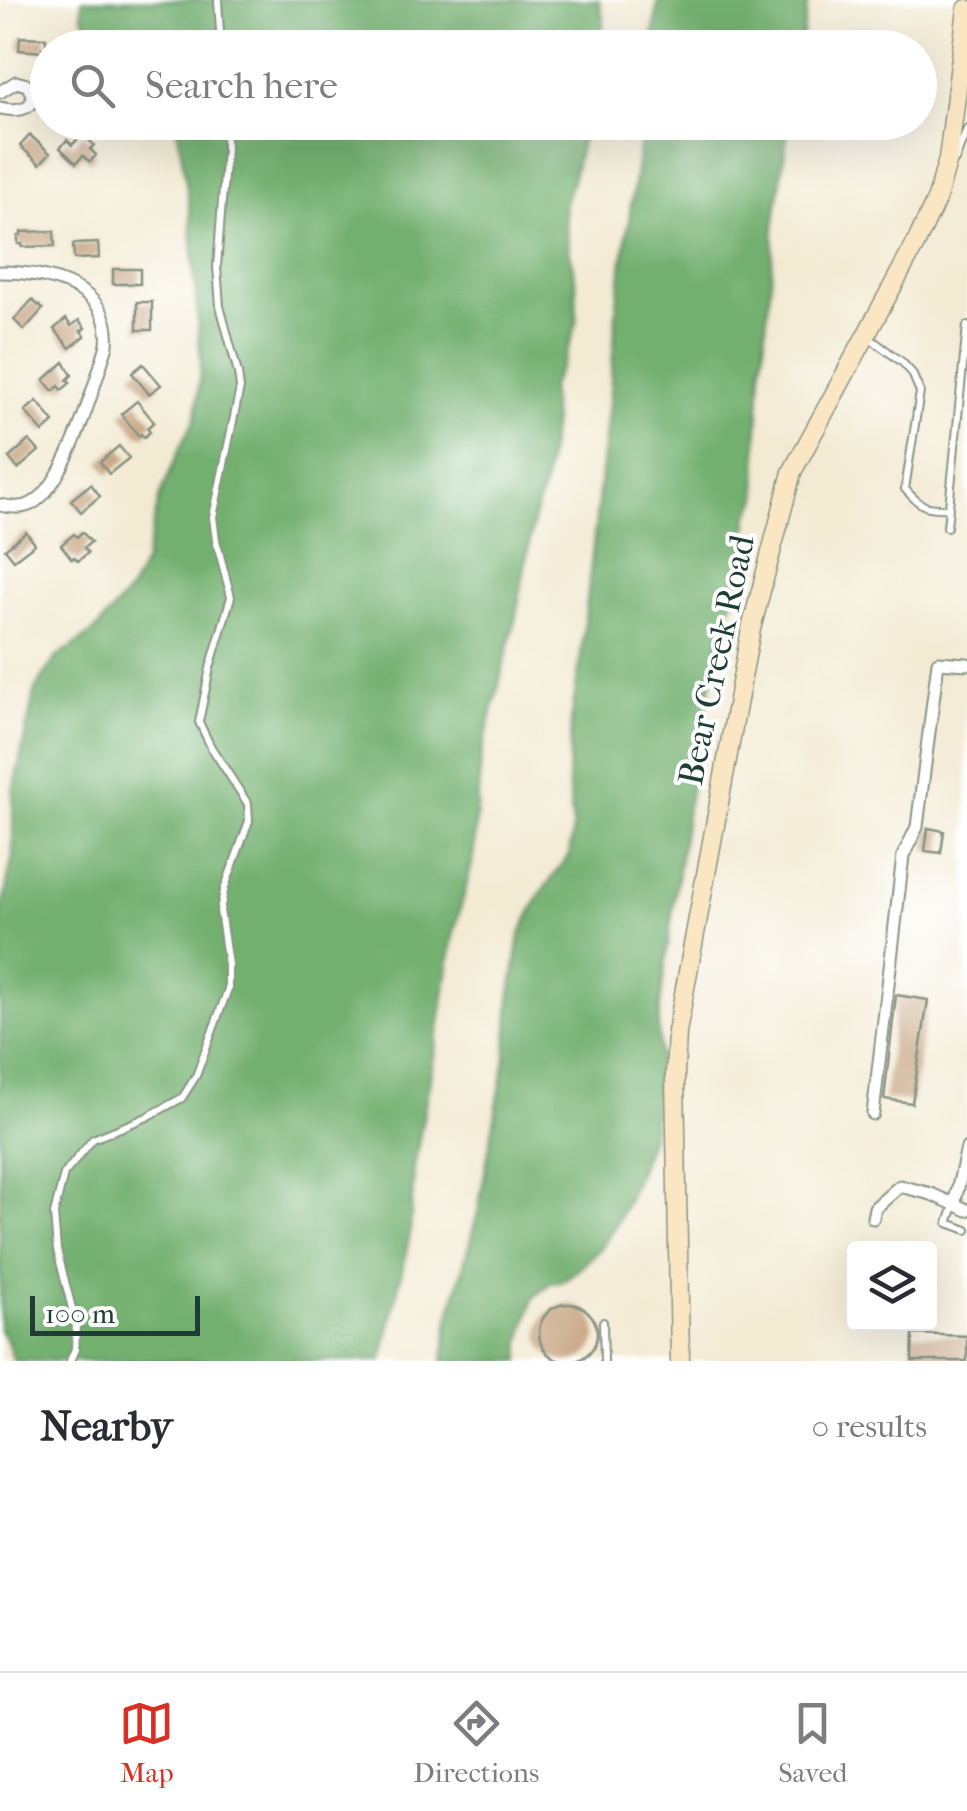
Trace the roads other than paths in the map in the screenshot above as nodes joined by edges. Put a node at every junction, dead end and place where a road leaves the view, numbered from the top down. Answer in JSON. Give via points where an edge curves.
{"nodes":[{"id":1,"x":218,"y":0,"type":"edge"},
{"id":2,"x":967,"y":9,"type":"edge"},
{"id":3,"x":219,"y":30,"type":"edge"},
{"id":4,"x":30,"y":88,"type":"edge"},
{"id":5,"x":0,"y":92,"type":"edge"},
{"id":6,"x":30,"y":103,"type":"edge"},
{"id":7,"x":0,"y":108,"type":"edge"},
{"id":8,"x":967,"y":129,"type":"edge"},
{"id":9,"x":225,"y":140,"type":"edge"},
{"id":10,"x":944,"y":178,"type":"junction"},
{"id":11,"x":0,"y":272,"type":"edge"},
{"id":12,"x":967,"y":326,"type":"edge"},
{"id":13,"x":866,"y":335,"type":"junction"},
{"id":14,"x":0,"y":505,"type":"edge"},
{"id":15,"x":948,"y":508,"type":"junction"},
{"id":16,"x":947,"y":528,"type":"dead end"},
{"id":17,"x":967,"y":664,"type":"edge"},
{"id":18,"x":873,"y":1114,"type":"dead end"},
{"id":19,"x":967,"y":1148,"type":"edge"},
{"id":20,"x":961,"y":1208,"type":"edge"},
{"id":21,"x":873,"y":1218,"type":"dead end"},
{"id":22,"x":967,"y":1230,"type":"edge"},
{"id":23,"x":603,"y":1322,"type":"dead end"},
{"id":24,"x":70,"y":1361,"type":"edge"},
{"id":25,"x":604,"y":1361,"type":"edge"},
{"id":26,"x":680,"y":1361,"type":"edge"}],
"edges":[{"from":1,"to":3,"type":"lane"},
{"from":2,"to":10,"type":"street","name":"Bear Creek Road"},
{"from":4,"to":5,"type":"street","via":[[12,83]]},
{"from":6,"to":7,"type":"street","via":[[22,110]]},
{"from":8,"to":10,"type":"lane"},
{"from":9,"to":24,"type":"lane","via":[[216,267],[240,388],[214,517],[231,597],[199,722],[248,804],[249,821],[220,910],[228,989],[182,1098],[93,1140],[64,1174],[54,1214],[76,1324]]},
{"from":10,"to":13,"type":"street","name":"Bear Creek Road"},
{"from":11,"to":14,"type":"street","via":[[70,284],[100,308],[108,335],[55,481],[28,506]]},
{"from":12,"to":15,"type":"lane"},
{"from":13,"to":15,"type":"lane","via":[[912,372],[920,392],[905,488],[918,504]]},
{"from":13,"to":26,"type":"street","name":"Bear Creek Road","via":[[792,472],[751,629],[677,1032]]},
{"from":15,"to":16,"type":"lane"},
{"from":17,"to":18,"type":"street","via":[[938,662],[917,827],[903,856]]},
{"from":19,"to":20,"type":"street"},
{"from":20,"to":21,"type":"street","via":[[900,1186]]},
{"from":20,"to":22,"type":"lane","via":[[948,1223]]},
{"from":23,"to":25,"type":"lane"}]}
